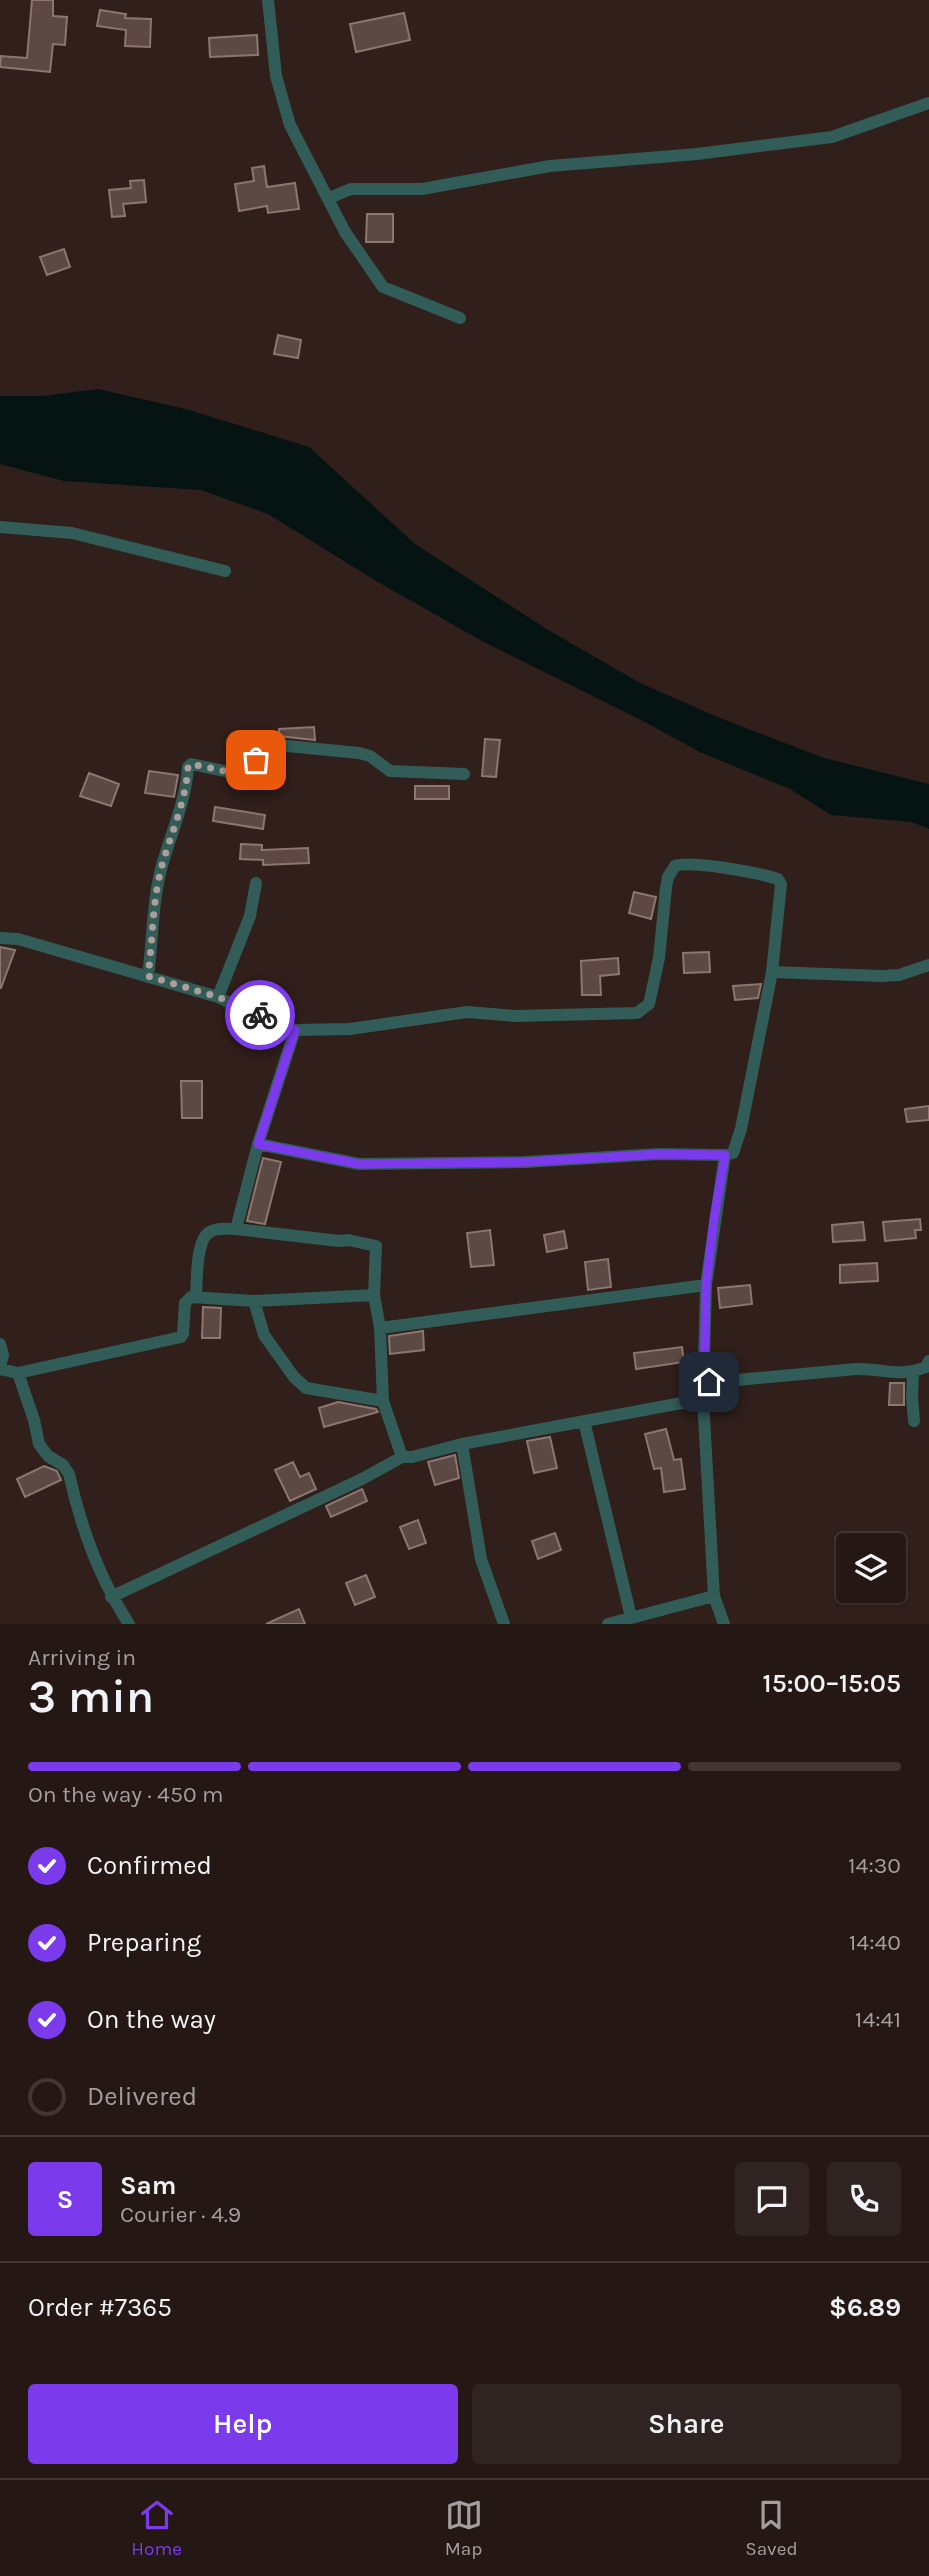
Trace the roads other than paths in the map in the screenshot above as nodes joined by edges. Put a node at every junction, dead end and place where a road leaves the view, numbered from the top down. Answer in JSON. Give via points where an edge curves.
{"nodes":[{"id":1,"x":268,"y":0,"type":"edge"},
{"id":2,"x":929,"y":103,"type":"edge"},
{"id":3,"x":328,"y":198,"type":"junction"},
{"id":4,"x":460,"y":318,"type":"dead end"},
{"id":5,"x":0,"y":527,"type":"edge"},
{"id":6,"x":225,"y":571,"type":"dead end"},
{"id":7,"x":464,"y":774,"type":"dead end"},
{"id":8,"x":256,"y":883,"type":"dead end"},
{"id":9,"x":0,"y":938,"type":"edge"},
{"id":10,"x":929,"y":965,"type":"edge"},
{"id":11,"x":772,"y":972,"type":"junction"},
{"id":12,"x":148,"y":976,"type":"junction"},
{"id":13,"x":218,"y":997,"type":"junction"},
{"id":14,"x":295,"y":1030,"type":"junction"},
{"id":15,"x":258,"y":1144,"type":"junction"},
{"id":16,"x":725,"y":1155,"type":"junction"},
{"id":17,"x":236,"y":1229,"type":"junction"},
{"id":18,"x":706,"y":1285,"type":"junction"},
{"id":19,"x":374,"y":1295,"type":"junction"},
{"id":20,"x":196,"y":1296,"type":"junction"},
{"id":21,"x":254,"y":1301,"type":"junction"},
{"id":22,"x":380,"y":1328,"type":"junction"},
{"id":23,"x":0,"y":1344,"type":"edge"},
{"id":24,"x":929,"y":1361,"type":"edge"},
{"id":25,"x":0,"y":1368,"type":"edge"},
{"id":26,"x":913,"y":1372,"type":"junction"},
{"id":27,"x":18,"y":1373,"type":"junction"},
{"id":28,"x":704,"y":1383,"type":"junction"},
{"id":29,"x":703,"y":1399,"type":"junction"},
{"id":30,"x":383,"y":1401,"type":"junction"},
{"id":31,"x":914,"y":1421,"type":"dead end"},
{"id":32,"x":584,"y":1422,"type":"junction"},
{"id":33,"x":462,"y":1444,"type":"junction"},
{"id":34,"x":402,"y":1457,"type":"junction"},
{"id":35,"x":714,"y":1595,"type":"junction"},
{"id":36,"x":111,"y":1597,"type":"junction"},
{"id":37,"x":631,"y":1617,"type":"junction"},
{"id":38,"x":128,"y":1624,"type":"edge"},
{"id":39,"x":504,"y":1624,"type":"edge"},
{"id":40,"x":608,"y":1624,"type":"edge"},
{"id":41,"x":724,"y":1624,"type":"edge"}],
"edges":[{"from":1,"to":3,"type":"street","via":[[276,76],[290,125]]},
{"from":2,"to":3,"type":"street","via":[[832,137],[550,166],[422,189],[351,189]]},
{"from":3,"to":4,"type":"street","via":[[383,287]]},
{"from":5,"to":6,"type":"street","via":[[72,533]]},
{"from":7,"to":12,"type":"street","via":[[390,771],[359,753],[267,744],[256,760],[240,761],[229,772],[191,764],[155,901]]},
{"from":8,"to":13,"type":"street","via":[[250,916]]},
{"from":9,"to":12,"type":"street","via":[[18,939]]},
{"from":10,"to":11,"type":"street","via":[[890,976]]},
{"from":11,"to":14,"type":"street","via":[[778,879],[678,864],[668,877],[659,958],[649,1004],[642,1011],[622,1015],[467,1013],[350,1029]]},
{"from":11,"to":16,"type":"street","via":[[741,1129],[733,1153]]},
{"from":12,"to":13,"type":"street"},
{"from":13,"to":14,"type":"street"},
{"from":14,"to":15,"type":"street"},
{"from":15,"to":16,"type":"street","via":[[359,1164]]},
{"from":15,"to":17,"type":"street"},
{"from":16,"to":18,"type":"street"},
{"from":17,"to":19,"type":"street","via":[[376,1246]]},
{"from":17,"to":20,"type":"street","via":[[213,1231],[205,1237]]},
{"from":18,"to":22,"type":"street"},
{"from":18,"to":28,"type":"street"},
{"from":19,"to":21,"type":"street"},
{"from":19,"to":22,"type":"street"},
{"from":20,"to":21,"type":"street"},
{"from":20,"to":27,"type":"street","via":[[186,1299],[181,1337]]},
{"from":21,"to":30,"type":"street","via":[[264,1335],[306,1388]]},
{"from":22,"to":30,"type":"street"},
{"from":23,"to":25,"type":"street"},
{"from":24,"to":26,"type":"street"},
{"from":25,"to":27,"type":"street"},
{"from":26,"to":28,"type":"street","via":[[867,1368]]},
{"from":26,"to":31,"type":"street"},
{"from":27,"to":36,"type":"street","via":[[39,1444],[69,1474],[89,1545]]},
{"from":28,"to":29,"type":"street"},
{"from":29,"to":32,"type":"street"},
{"from":29,"to":35,"type":"street"},
{"from":30,"to":34,"type":"street"},
{"from":32,"to":33,"type":"street"},
{"from":32,"to":37,"type":"street"},
{"from":33,"to":34,"type":"street"},
{"from":33,"to":39,"type":"street","via":[[481,1559]]},
{"from":34,"to":36,"type":"street"},
{"from":35,"to":37,"type":"street"},
{"from":35,"to":41,"type":"street"},
{"from":36,"to":38,"type":"street"},
{"from":37,"to":40,"type":"street"}]}
